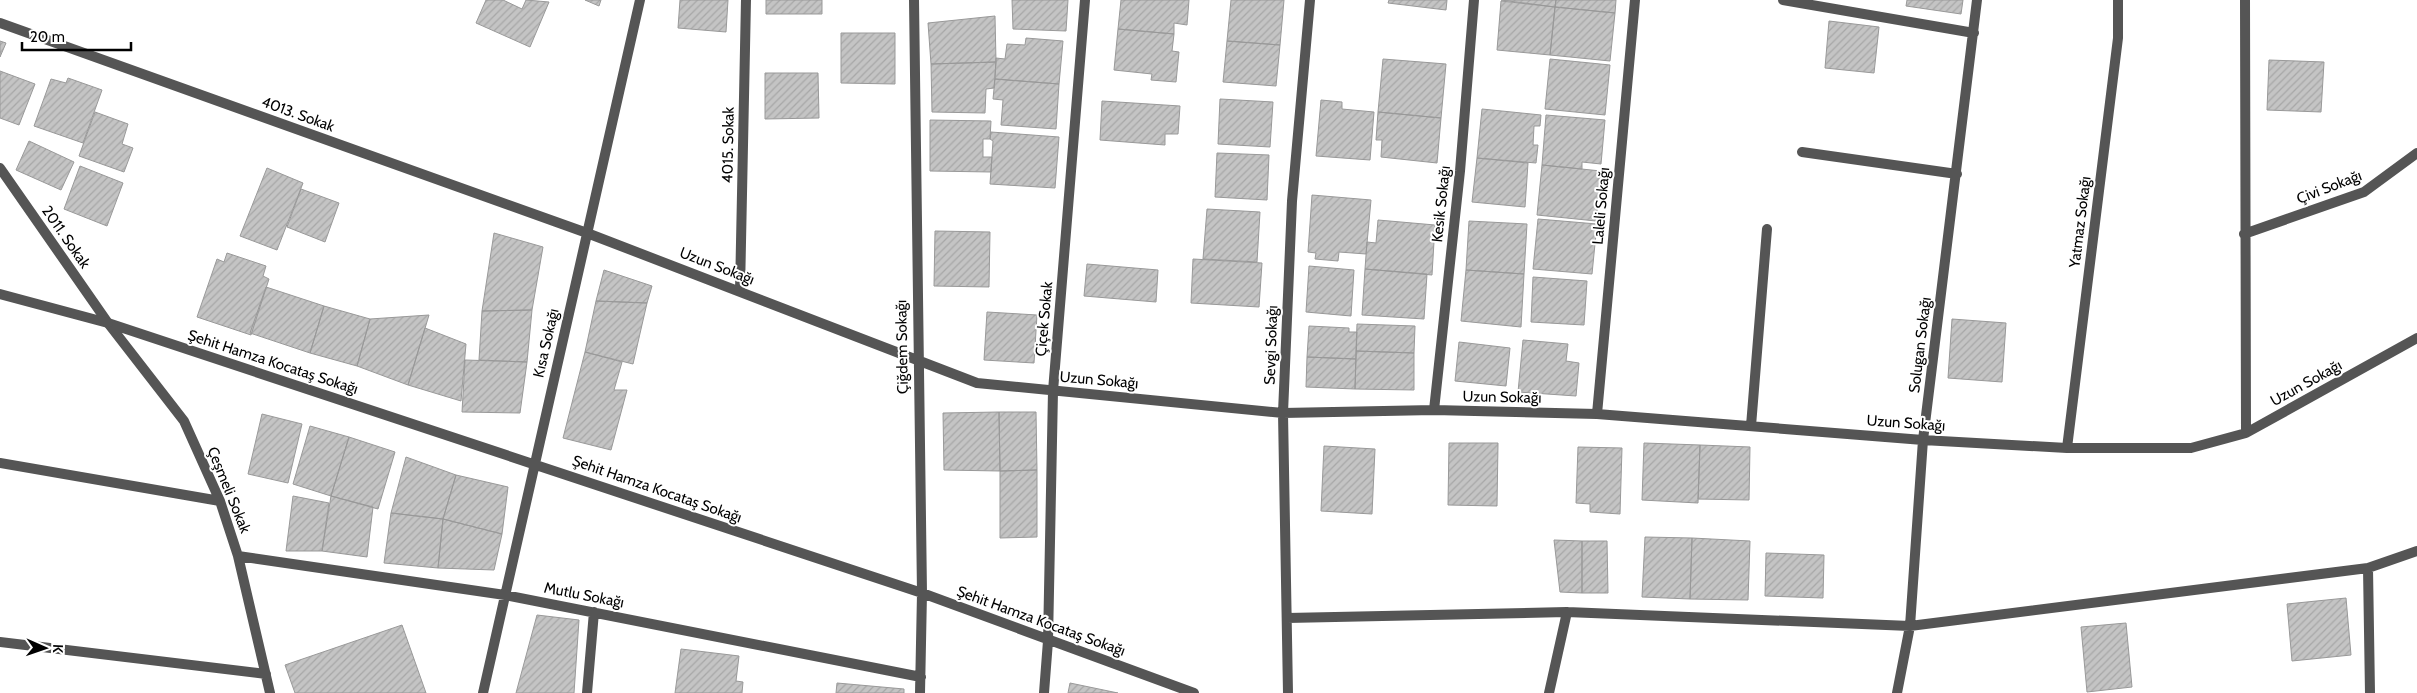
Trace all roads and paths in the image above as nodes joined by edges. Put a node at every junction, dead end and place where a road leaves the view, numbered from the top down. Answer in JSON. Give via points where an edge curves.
{"nodes":[{"id":1,"x":640,"y":0,"type":"edge"},
{"id":2,"x":746,"y":0,"type":"edge"},
{"id":3,"x":914,"y":0,"type":"edge"},
{"id":4,"x":1085,"y":0,"type":"edge"},
{"id":5,"x":1310,"y":0,"type":"edge"},
{"id":6,"x":1474,"y":0,"type":"edge"},
{"id":7,"x":1635,"y":0,"type":"edge"},
{"id":8,"x":1783,"y":0,"type":"edge"},
{"id":9,"x":1977,"y":0,"type":"edge"},
{"id":10,"x":2118,"y":0,"type":"edge"},
{"id":11,"x":2244,"y":0,"type":"edge"},
{"id":12,"x":0,"y":23,"type":"edge"},
{"id":13,"x":1974,"y":33,"type":"junction"},
{"id":14,"x":1802,"y":152,"type":"dead end"},
{"id":15,"x":2417,"y":153,"type":"edge"},
{"id":16,"x":0,"y":168,"type":"edge"},
{"id":17,"x":1957,"y":174,"type":"junction"},
{"id":18,"x":1768,"y":229,"type":"dead end"},
{"id":19,"x":587,"y":233,"type":"junction"},
{"id":20,"x":2244,"y":234,"type":"junction"},
{"id":21,"x":740,"y":291,"type":"junction"},
{"id":22,"x":0,"y":294,"type":"edge"},
{"id":23,"x":108,"y":323,"type":"junction"},
{"id":24,"x":2417,"y":338,"type":"edge"},
{"id":25,"x":917,"y":360,"type":"junction"},
{"id":26,"x":1053,"y":391,"type":"junction"},
{"id":27,"x":1434,"y":410,"type":"junction"},
{"id":28,"x":1283,"y":413,"type":"junction"},
{"id":29,"x":1597,"y":414,"type":"junction"},
{"id":30,"x":1751,"y":426,"type":"junction"},
{"id":31,"x":2246,"y":433,"type":"junction"},
{"id":32,"x":1923,"y":440,"type":"junction"},
{"id":33,"x":2067,"y":448,"type":"junction"},
{"id":34,"x":0,"y":463,"type":"edge"},
{"id":35,"x":534,"y":464,"type":"junction"},
{"id":36,"x":220,"y":500,"type":"junction"},
{"id":37,"x":2417,"y":551,"type":"edge"},
{"id":38,"x":238,"y":556,"type":"junction"},
{"id":39,"x":2368,"y":568,"type":"junction"},
{"id":40,"x":922,"y":594,"type":"junction"},
{"id":41,"x":505,"y":595,"type":"junction"},
{"id":42,"x":594,"y":612,"type":"junction"},
{"id":43,"x":1567,"y":612,"type":"junction"},
{"id":44,"x":1287,"y":618,"type":"junction"},
{"id":45,"x":1910,"y":626,"type":"junction"},
{"id":46,"x":1048,"y":641,"type":"junction"},
{"id":47,"x":0,"y":642,"type":"edge"},
{"id":48,"x":266,"y":674,"type":"junction"},
{"id":49,"x":921,"y":677,"type":"junction"},
{"id":50,"x":270,"y":693,"type":"edge"},
{"id":51,"x":483,"y":693,"type":"edge"},
{"id":52,"x":586,"y":693,"type":"edge"},
{"id":53,"x":920,"y":693,"type":"edge"},
{"id":54,"x":1044,"y":693,"type":"edge"},
{"id":55,"x":1194,"y":693,"type":"edge"},
{"id":56,"x":1288,"y":693,"type":"edge"},
{"id":57,"x":1549,"y":693,"type":"edge"},
{"id":58,"x":1897,"y":693,"type":"edge"},
{"id":59,"x":2370,"y":693,"type":"edge"}],
"edges":[{"from":1,"to":19,"type":"street","name":"Kısa Sokağı"},
{"from":2,"to":21,"type":"street","name":"4015. Sokak"},
{"from":3,"to":25,"type":"street","name":"Çiğdem Sokağı"},
{"from":4,"to":26,"type":"street","name":"Çiçek Sokak"},
{"from":5,"to":28,"type":"street","name":"Sevgi Sokağı","via":[[1292,201]]},
{"from":6,"to":27,"type":"street","name":"Kesik Sokağı","via":[[1460,171]]},
{"from":7,"to":29,"type":"street","name":"Laleli Sokağı"},
{"from":8,"to":13,"type":"street"},
{"from":9,"to":13,"type":"street","name":"Solugan Sokağı"},
{"from":10,"to":33,"type":"street","name":"Yatmaz Sokağı","via":[[2118,38]]},
{"from":11,"to":20,"type":"street"},
{"from":12,"to":19,"type":"street","name":"4013. Sokak"},
{"from":13,"to":17,"type":"street","name":"Solugan Sokağı"},
{"from":14,"to":17,"type":"street"},
{"from":15,"to":20,"type":"street","name":"Çivi Sokağı","via":[[2364,192]]},
{"from":16,"to":23,"type":"street","name":"2011. Sokak"},
{"from":17,"to":32,"type":"street","name":"Solugan Sokağı"},
{"from":18,"to":30,"type":"street"},
{"from":19,"to":21,"type":"street","name":"Uzun Sokağı"},
{"from":19,"to":35,"type":"street","name":"Kısa Sokağı"},
{"from":20,"to":31,"type":"street"},
{"from":21,"to":25,"type":"street","name":"Uzun Sokağı"},
{"from":22,"to":23,"type":"street","name":"Şehit Hamza Kocataş Sokağı"},
{"from":23,"to":35,"type":"street","name":"Şehit Hamza Kocataş Sokağı"},
{"from":23,"to":36,"type":"street","name":"Çeşmeli Sokak","via":[[184,421]]},
{"from":24,"to":31,"type":"street","name":"Uzun Sokağı"},
{"from":25,"to":26,"type":"street","name":"Uzun Sokağı","via":[[977,384]]},
{"from":25,"to":40,"type":"street","name":"Çiğdem Sokağı"},
{"from":26,"to":28,"type":"street","name":"Uzun Sokağı"},
{"from":26,"to":46,"type":"street","name":"Çiçek Sokak"},
{"from":27,"to":28,"type":"street","name":"Uzun Sokağı"},
{"from":27,"to":29,"type":"street","name":"Uzun Sokağı"},
{"from":28,"to":44,"type":"street","name":"Sevgi Sokağı"},
{"from":29,"to":30,"type":"street","name":"Uzun Sokağı"},
{"from":30,"to":32,"type":"street","name":"Uzun Sokağı"},
{"from":31,"to":33,"type":"street","name":"Uzun Sokağı","via":[[2190,448]]},
{"from":32,"to":33,"type":"street","name":"Uzun Sokağı"},
{"from":32,"to":45,"type":"street","name":"Solugan Sokağı"},
{"from":34,"to":36,"type":"street"},
{"from":35,"to":40,"type":"street","name":"Şehit Hamza Kocataş Sokağı"},
{"from":35,"to":41,"type":"street","name":"Kısa Sokağı"},
{"from":36,"to":38,"type":"street","name":"Çeşmeli Sokak"},
{"from":37,"to":39,"type":"street"},
{"from":38,"to":41,"type":"street","name":"Mutlu Sokağı"},
{"from":38,"to":48,"type":"street","name":"Çeşmeli Sokak"},
{"from":39,"to":45,"type":"street"},
{"from":39,"to":59,"type":"street"},
{"from":40,"to":46,"type":"street","name":"Şehit Hamza Kocataş Sokağı"},
{"from":40,"to":49,"type":"street","name":"Çiğdem Sokağı"},
{"from":41,"to":42,"type":"street","name":"Mutlu Sokağı"},
{"from":41,"to":51,"type":"street","name":"Kısa Sokağı"},
{"from":42,"to":49,"type":"street","name":"Mutlu Sokağı"},
{"from":42,"to":52,"type":"street"},
{"from":43,"to":44,"type":"street"},
{"from":43,"to":45,"type":"street"},
{"from":43,"to":57,"type":"street"},
{"from":44,"to":56,"type":"street","name":"Sevgi Sokağı"},
{"from":45,"to":58,"type":"street","name":"Solugan Sokağı"},
{"from":46,"to":54,"type":"street","name":"Çiçek Sokak"},
{"from":46,"to":55,"type":"street","name":"Şehit Hamza Kocataş Sokağı"},
{"from":47,"to":48,"type":"street"},
{"from":48,"to":50,"type":"street","name":"Çeşmeli Sokak"},
{"from":49,"to":53,"type":"street","name":"Çiğdem Sokağı"}]}
